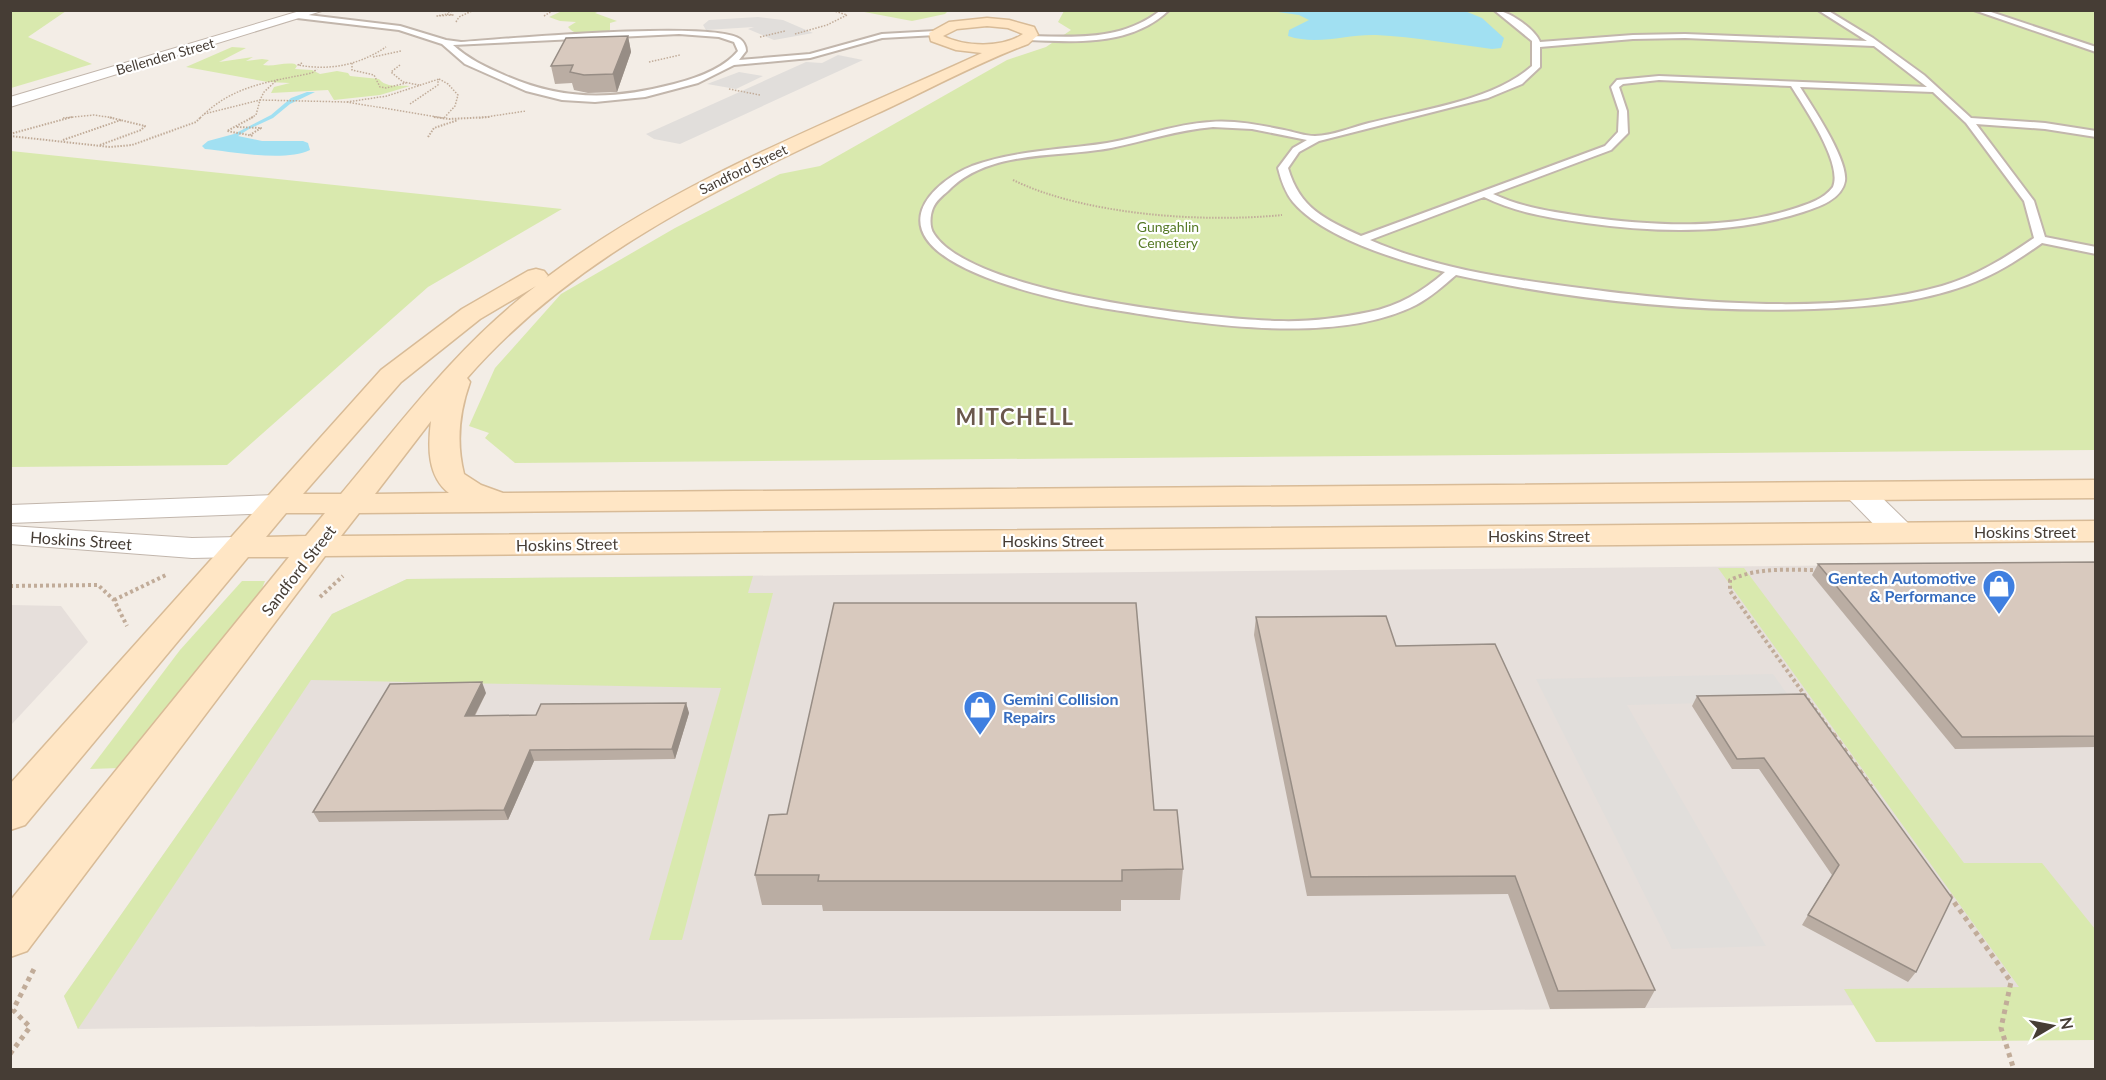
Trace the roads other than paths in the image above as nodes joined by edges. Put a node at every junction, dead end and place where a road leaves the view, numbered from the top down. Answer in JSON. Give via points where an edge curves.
{"nodes":[{"id":1,"x":319,"y":10,"type":"edge"},
{"id":2,"x":993,"y":10,"type":"edge"},
{"id":3,"x":1166,"y":10,"type":"edge"},
{"id":4,"x":1497,"y":10,"type":"edge"},
{"id":5,"x":1821,"y":10,"type":"edge"},
{"id":6,"x":1977,"y":10,"type":"edge"},
{"id":7,"x":1021,"y":12,"type":"edge"},
{"id":8,"x":300,"y":16,"type":"junction"},
{"id":9,"x":964,"y":23,"type":"junction"},
{"id":10,"x":1027,"y":33,"type":"junction"},
{"id":11,"x":444,"y":42,"type":"junction"},
{"id":12,"x":937,"y":43,"type":"junction"},
{"id":13,"x":1537,"y":45,"type":"junction"},
{"id":14,"x":1877,"y":45,"type":"junction"},
{"id":15,"x":1009,"y":46,"type":"junction"},
{"id":16,"x":2096,"y":50,"type":"edge"},
{"id":17,"x":732,"y":63,"type":"junction"},
{"id":18,"x":914,"y":73,"type":"dead end"},
{"id":19,"x":1794,"y":84,"type":"junction"},
{"id":20,"x":618,"y":90,"type":"edge"},
{"id":21,"x":1935,"y":90,"type":"junction"},
{"id":22,"x":642,"y":95,"type":"junction"},
{"id":23,"x":10,"y":102,"type":"edge"},
{"id":24,"x":871,"y":108,"type":"junction"},
{"id":25,"x":1969,"y":121,"type":"junction"},
{"id":26,"x":2096,"y":134,"type":"edge"},
{"id":27,"x":1316,"y":139,"type":"junction"},
{"id":28,"x":1485,"y":194,"type":"junction"},
{"id":29,"x":619,"y":237,"type":"junction"},
{"id":30,"x":2040,"y":239,"type":"junction"},
{"id":31,"x":1360,"y":240,"type":"junction"},
{"id":32,"x":2096,"y":250,"type":"edge"},
{"id":33,"x":1453,"y":272,"type":"junction"},
{"id":34,"x":463,"y":366,"type":"junction"},
{"id":35,"x":2096,"y":489,"type":"edge"},
{"id":36,"x":1858,"y":491,"type":"junction"},
{"id":37,"x":508,"y":502,"type":"junction"},
{"id":38,"x":351,"y":503,"type":"junction"},
{"id":39,"x":277,"y":504,"type":"junction"},
{"id":40,"x":10,"y":514,"type":"edge"},
{"id":41,"x":2096,"y":531,"type":"edge"},
{"id":42,"x":1899,"y":532,"type":"junction"},
{"id":43,"x":10,"y":535,"type":"edge"},
{"id":44,"x":316,"y":546,"type":"junction"},
{"id":45,"x":239,"y":547,"type":"junction"},
{"id":46,"x":10,"y":813,"type":"edge"},
{"id":47,"x":10,"y":937,"type":"edge"}],
"edges":[{"from":1,"to":8,"type":"street","name":"Bellenden Street"},
{"from":2,"to":9,"type":"main road"},
{"from":3,"to":10,"type":"lane","via":[[1146,27],[1127,35],[1096,39]]},
{"from":4,"to":13,"type":"lane","via":[[1519,25]]},
{"from":5,"to":14,"type":"lane"},
{"from":6,"to":16,"type":"lane"},
{"from":7,"to":10,"type":"main road"},
{"from":8,"to":11,"type":"lane","via":[[400,28]]},
{"from":8,"to":23,"type":"street","name":"Bellenden Street"},
{"from":9,"to":10,"type":"main road","via":[[998,22]]},
{"from":9,"to":12,"type":"main road","via":[[945,27]]},
{"from":10,"to":15,"type":"main road","name":"Sandford Street"},
{"from":11,"to":17,"type":"lane","via":[[483,44],[700,32],[741,43],[742,51]]},
{"from":11,"to":22,"type":"lane","via":[[468,62],[547,94]]},
{"from":12,"to":15,"type":"main road","via":[[972,48]]},
{"from":12,"to":17,"type":"lane","via":[[882,36],[822,54]]},
{"from":13,"to":14,"type":"lane","via":[[1675,36]]},
{"from":13,"to":27,"type":"lane","via":[[1536,67],[1519,82],[1485,96]]},
{"from":14,"to":21,"type":"lane"},
{"from":15,"to":24,"type":"main road","name":"Sandford Street"},
{"from":17,"to":22,"type":"lane","via":[[694,81]]},
{"from":18,"to":24,"type":"main road","name":"Sandford Street"},
{"from":19,"to":21,"type":"lane"},
{"from":19,"to":28,"type":"lane","via":[[1659,78],[1620,82],[1615,87],[1624,122],[1618,140],[1608,148]]},
{"from":19,"to":28,"type":"lane","via":[[1838,164],[1841,179],[1837,190],[1827,199],[1800,211],[1722,225],[1635,225],[1527,210]]},
{"from":20,"to":22,"type":"lane"},
{"from":21,"to":25,"type":"lane"},
{"from":24,"to":29,"type":"main road","name":"Sandford Street","via":[[699,191]]},
{"from":25,"to":26,"type":"lane"},
{"from":25,"to":30,"type":"lane","via":[[2029,201]]},
{"from":27,"to":31,"type":"lane","via":[[1296,150],[1283,168],[1290,191],[1310,212]]},
{"from":27,"to":33,"type":"lane","via":[[1251,126],[1193,125],[1109,145],[1039,152],[986,165],[950,183],[930,202],[926,220],[930,237],[958,261],[988,276],[1128,308],[1214,320],[1312,324],[1391,310],[1422,296]]},
{"from":28,"to":31,"type":"lane"},
{"from":29,"to":34,"type":"main road","name":"Sandford Street","via":[[516,313]]},
{"from":29,"to":39,"type":"main road","name":"Sandford Street","via":[[545,270],[471,314],[424,349],[391,376]]},
{"from":30,"to":32,"type":"lane"},
{"from":30,"to":33,"type":"lane","via":[[1990,272],[1943,289],[1873,302],[1778,307],[1698,304],[1618,298]]},
{"from":31,"to":33,"type":"lane"},
{"from":34,"to":37,"type":"main road","via":[[447,404],[443,446],[449,476],[460,487]]},
{"from":34,"to":38,"type":"main road","name":"Sandford Street"},
{"from":35,"to":36,"type":"main road","name":"Hoskins Street"},
{"from":36,"to":37,"type":"main road","name":"Hoskins Street"},
{"from":36,"to":42,"type":"street"},
{"from":37,"to":38,"type":"main road","name":"Hoskins Street"},
{"from":38,"to":39,"type":"main road","name":"Hoskins Street"},
{"from":38,"to":44,"type":"main road","name":"Sandford Street"},
{"from":39,"to":40,"type":"street","name":"Hoskins Street"},
{"from":39,"to":45,"type":"main road","name":"Sandford Street"},
{"from":41,"to":42,"type":"main road","name":"Hoskins Street"},
{"from":42,"to":44,"type":"main road","name":"Hoskins Street"},
{"from":43,"to":45,"type":"street","name":"Hoskins Street","via":[[192,548]]},
{"from":44,"to":45,"type":"main road","name":"Hoskins Street"},
{"from":44,"to":47,"type":"main road","name":"Sandford Street"},
{"from":45,"to":46,"type":"main road","name":"Sandford Street"}]}
